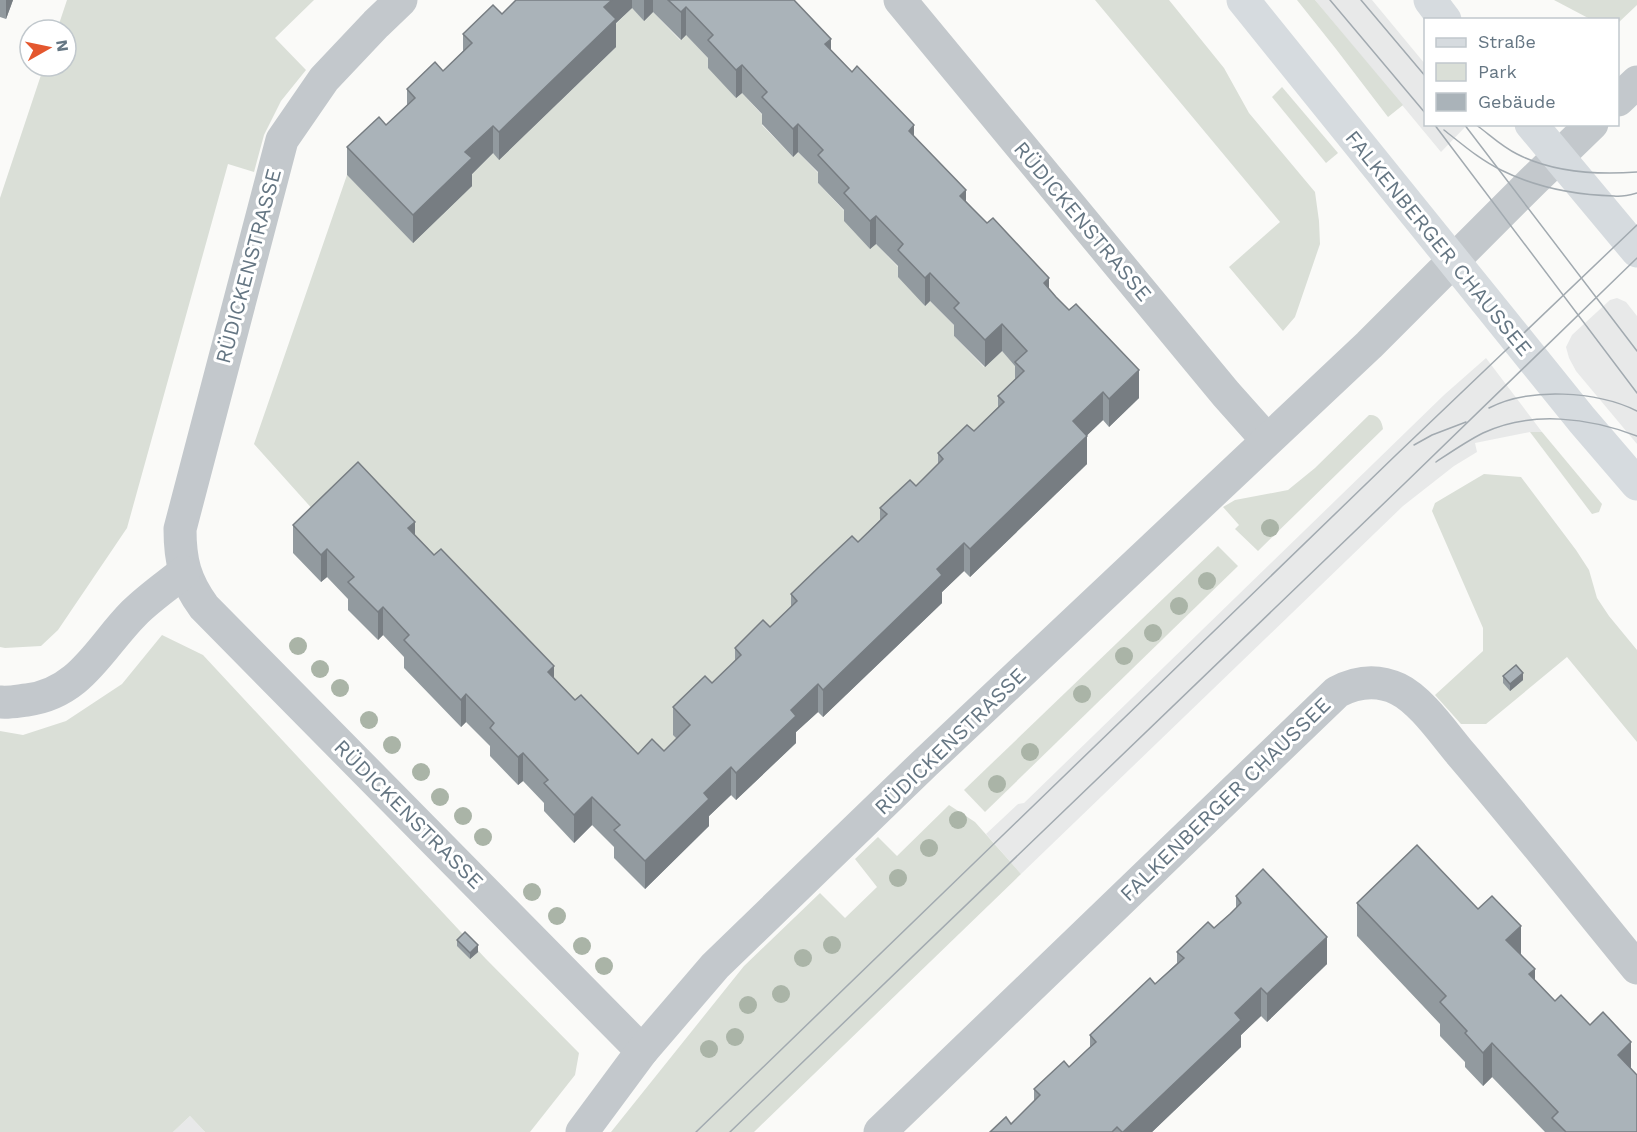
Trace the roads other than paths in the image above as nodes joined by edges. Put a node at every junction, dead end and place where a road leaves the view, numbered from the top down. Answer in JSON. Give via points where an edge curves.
{"nodes":[{"id":1,"x":401,"y":0,"type":"edge"},
{"id":2,"x":900,"y":0,"type":"edge"},
{"id":3,"x":1243,"y":0,"type":"edge"},
{"id":4,"x":1430,"y":0,"type":"edge"},
{"id":5,"x":1444,"y":18,"type":"edge"},
{"id":6,"x":1637,"y":82,"type":"edge"},
{"id":7,"x":1619,"y":98,"type":"edge"},
{"id":8,"x":1533,"y":126,"type":"edge"},
{"id":9,"x":1590,"y":126,"type":"edge"},
{"id":10,"x":1558,"y":157,"type":"junction"},
{"id":11,"x":1637,"y":251,"type":"edge"},
{"id":12,"x":1454,"y":260,"type":"junction"},
{"id":13,"x":1268,"y":441,"type":"junction"},
{"id":14,"x":1637,"y":484,"type":"edge"},
{"id":15,"x":184,"y":572,"type":"junction"},
{"id":16,"x":0,"y":702,"type":"edge"},
{"id":17,"x":1637,"y":968,"type":"edge"},
{"id":18,"x":642,"y":1051,"type":"junction"},
{"id":19,"x":582,"y":1132,"type":"edge"},
{"id":20,"x":880,"y":1132,"type":"edge"}],
"edges":[{"from":1,"to":15,"type":"street","name":"RÜDICKENSTRASSE","via":[[324,79],[282,140],[180,529]]},
{"from":2,"to":13,"type":"street","name":"RÜDICKENSTRASSE"},
{"from":3,"to":12,"type":"main road","name":"FALKENBERGER CHAUSSEE"},
{"from":4,"to":5,"type":"main road"},
{"from":6,"to":7,"type":"street"},
{"from":8,"to":10,"type":"main road"},
{"from":9,"to":10,"type":"street","name":"RÜDICKENSTRASSE"},
{"from":10,"to":11,"type":"main road"},
{"from":10,"to":12,"type":"street","name":"RÜDICKENSTRASSE"},
{"from":12,"to":13,"type":"street","name":"RÜDICKENSTRASSE"},
{"from":12,"to":14,"type":"main road","name":"FALKENBERGER CHAUSSEE"},
{"from":13,"to":18,"type":"street","name":"RÜDICKENSTRASSE","via":[[715,966]]},
{"from":15,"to":16,"type":"street","via":[[135,612],[87,669],[65,687],[41,698]]},
{"from":15,"to":18,"type":"street","name":"RÜDICKENSTRASSE","via":[[204,607]]},
{"from":17,"to":20,"type":"street","name":"FALKENBERGER CHAUSSEE","via":[[1416,702],[1397,688],[1373,682],[1350,685],[1328,700]]},
{"from":18,"to":19,"type":"street","name":"RÜDICKENSTRASSE"}]}
